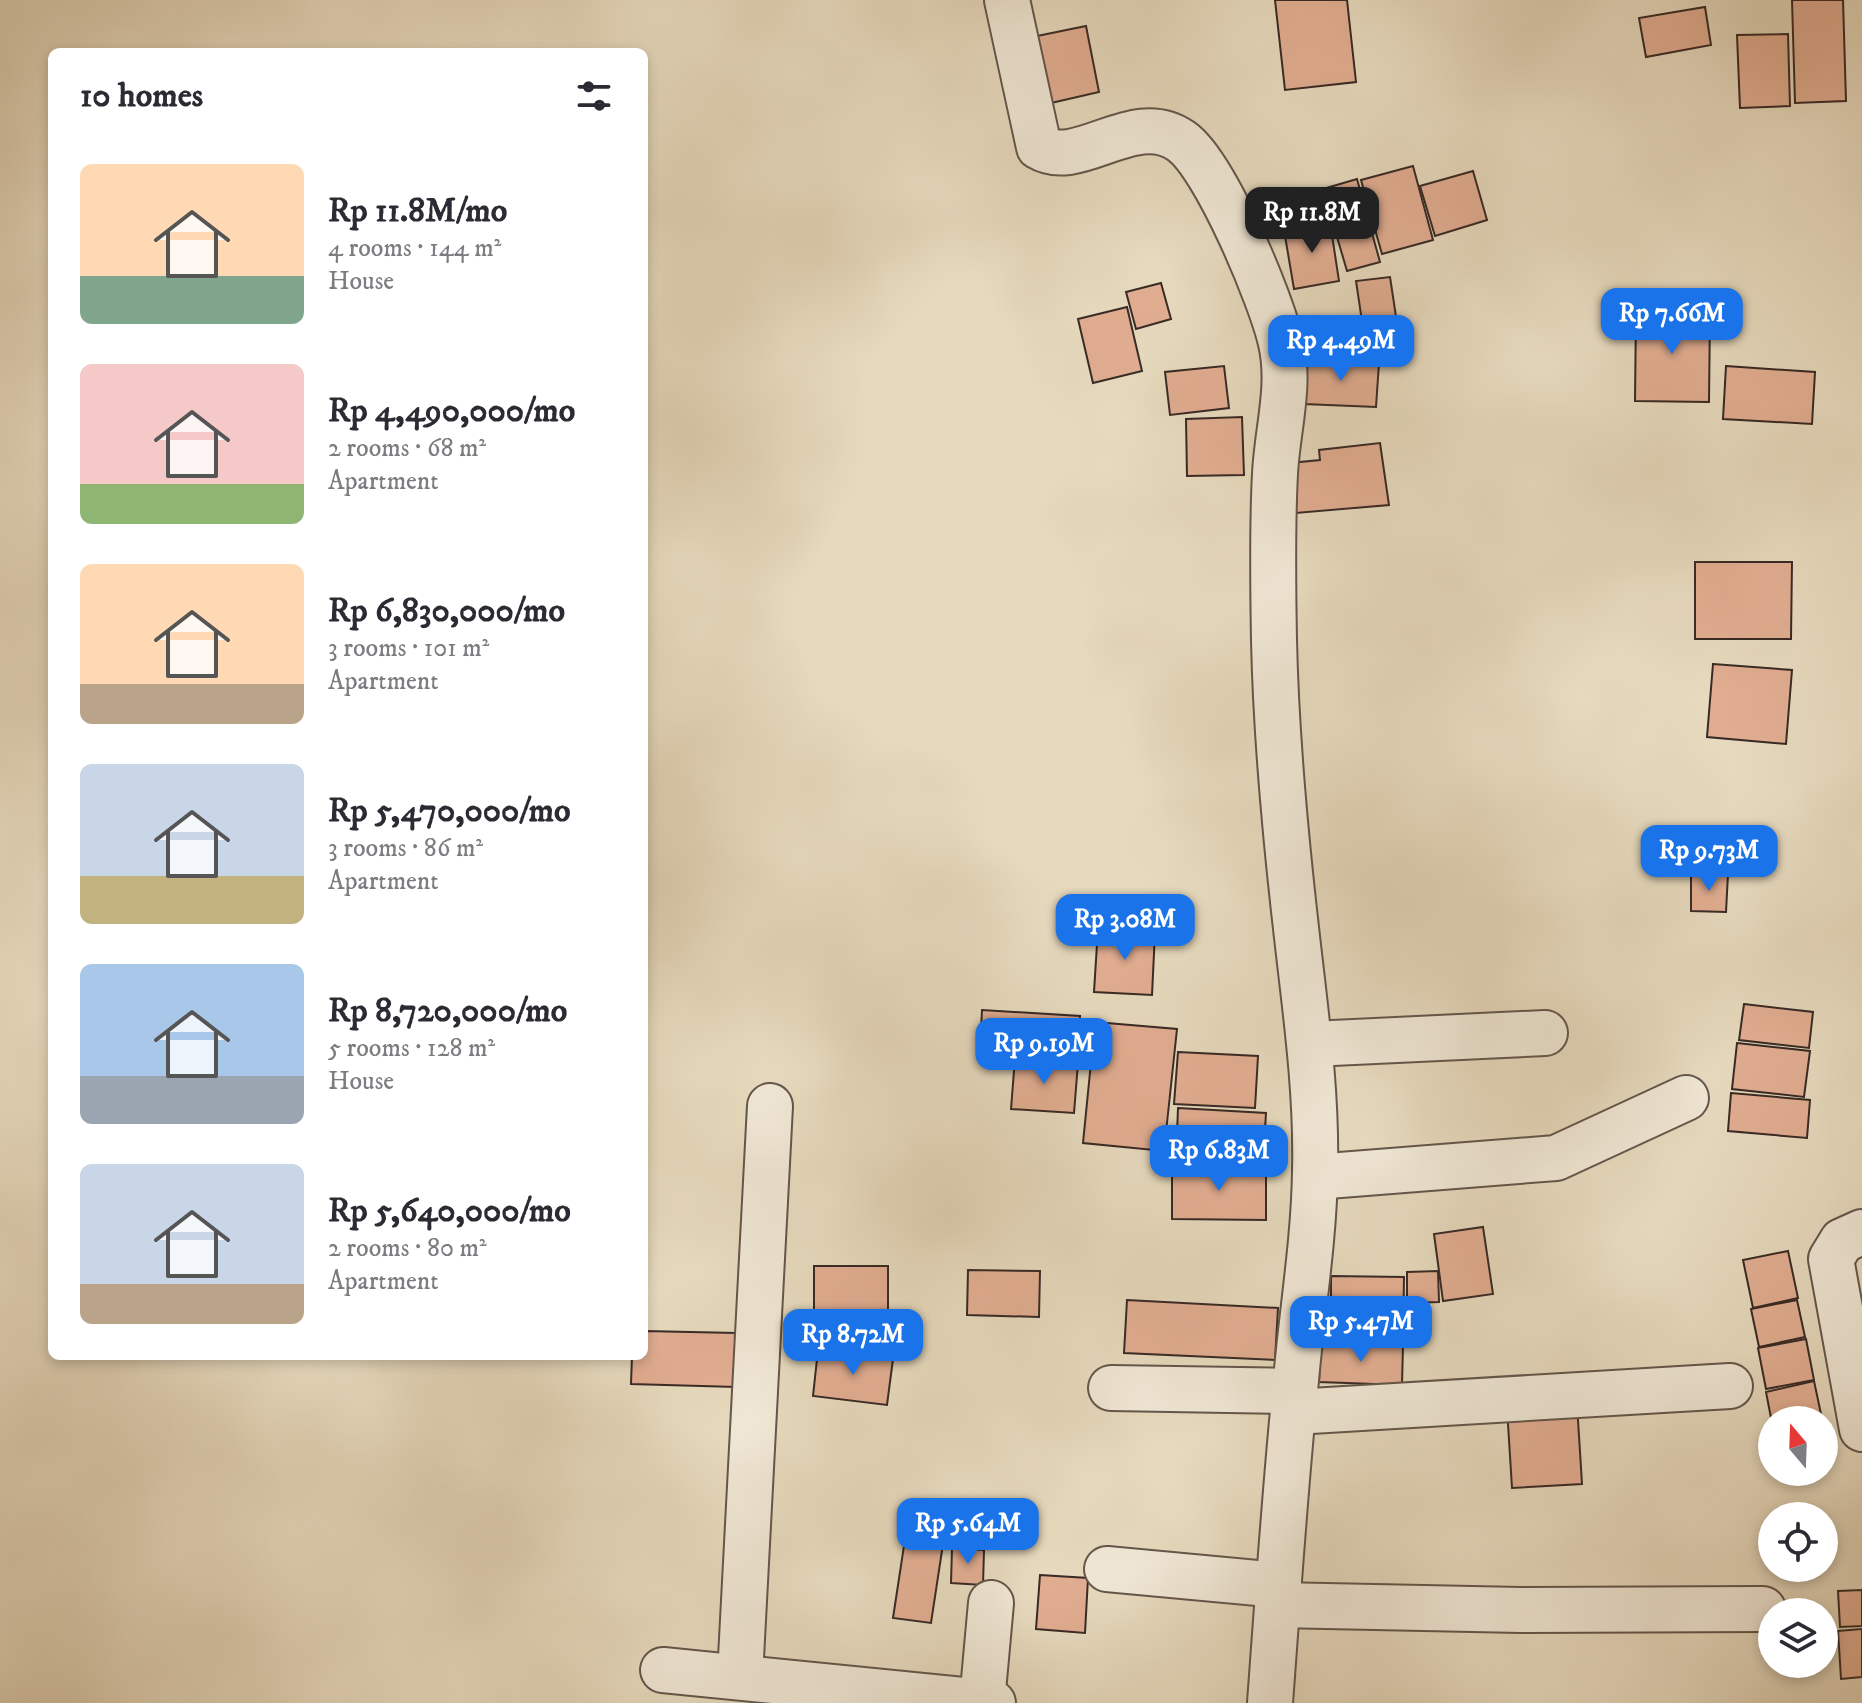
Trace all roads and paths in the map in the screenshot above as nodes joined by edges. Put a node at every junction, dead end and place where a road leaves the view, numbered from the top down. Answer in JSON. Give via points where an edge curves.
{"nodes":[{"id":1,"x":1007,"y":0,"type":"edge"},
{"id":2,"x":1545,"y":1033,"type":"dead end"},
{"id":3,"x":1311,"y":1044,"type":"junction"},
{"id":4,"x":1686,"y":1098,"type":"dead end"},
{"id":5,"x":770,"y":1106,"type":"dead end"},
{"id":6,"x":1315,"y":1177,"type":"junction"},
{"id":7,"x":1862,"y":1232,"type":"edge"},
{"id":8,"x":1730,"y":1386,"type":"dead end"},
{"id":9,"x":1111,"y":1388,"type":"dead end"},
{"id":10,"x":1294,"y":1402,"type":"junction"},
{"id":11,"x":1862,"y":1428,"type":"edge"},
{"id":12,"x":1107,"y":1569,"type":"dead end"},
{"id":13,"x":1278,"y":1595,"type":"junction"},
{"id":14,"x":991,"y":1603,"type":"dead end"},
{"id":15,"x":1758,"y":1609,"type":"edge"},
{"id":16,"x":663,"y":1670,"type":"dead end"},
{"id":17,"x":740,"y":1677,"type":"junction"},
{"id":18,"x":982,"y":1702,"type":"edge"},
{"id":19,"x":993,"y":1703,"type":"edge"},
{"id":20,"x":1270,"y":1703,"type":"edge"}],
"edges":[{"from":1,"to":3,"type":"street","via":[[1039,147],[1052,153],[1073,150],[1134,132],[1158,131],[1180,140],[1198,157],[1222,199],[1282,344],[1284,396],[1275,471],[1276,670],[1281,789]]},
{"from":2,"to":3,"type":"street"},
{"from":3,"to":6,"type":"street"},
{"from":4,"to":6,"type":"street","via":[[1556,1158]]},
{"from":5,"to":17,"type":"street"},
{"from":6,"to":10,"type":"street"},
{"from":7,"to":11,"type":"street","via":[[1842,1241],[1831,1259]]},
{"from":8,"to":10,"type":"street"},
{"from":9,"to":10,"type":"street"},
{"from":10,"to":13,"type":"street"},
{"from":12,"to":13,"type":"street"},
{"from":13,"to":15,"type":"street","via":[[1521,1610]]},
{"from":13,"to":20,"type":"street"},
{"from":14,"to":18,"type":"street"},
{"from":16,"to":17,"type":"street"},
{"from":17,"to":18,"type":"street"},
{"from":18,"to":19,"type":"street"}]}
